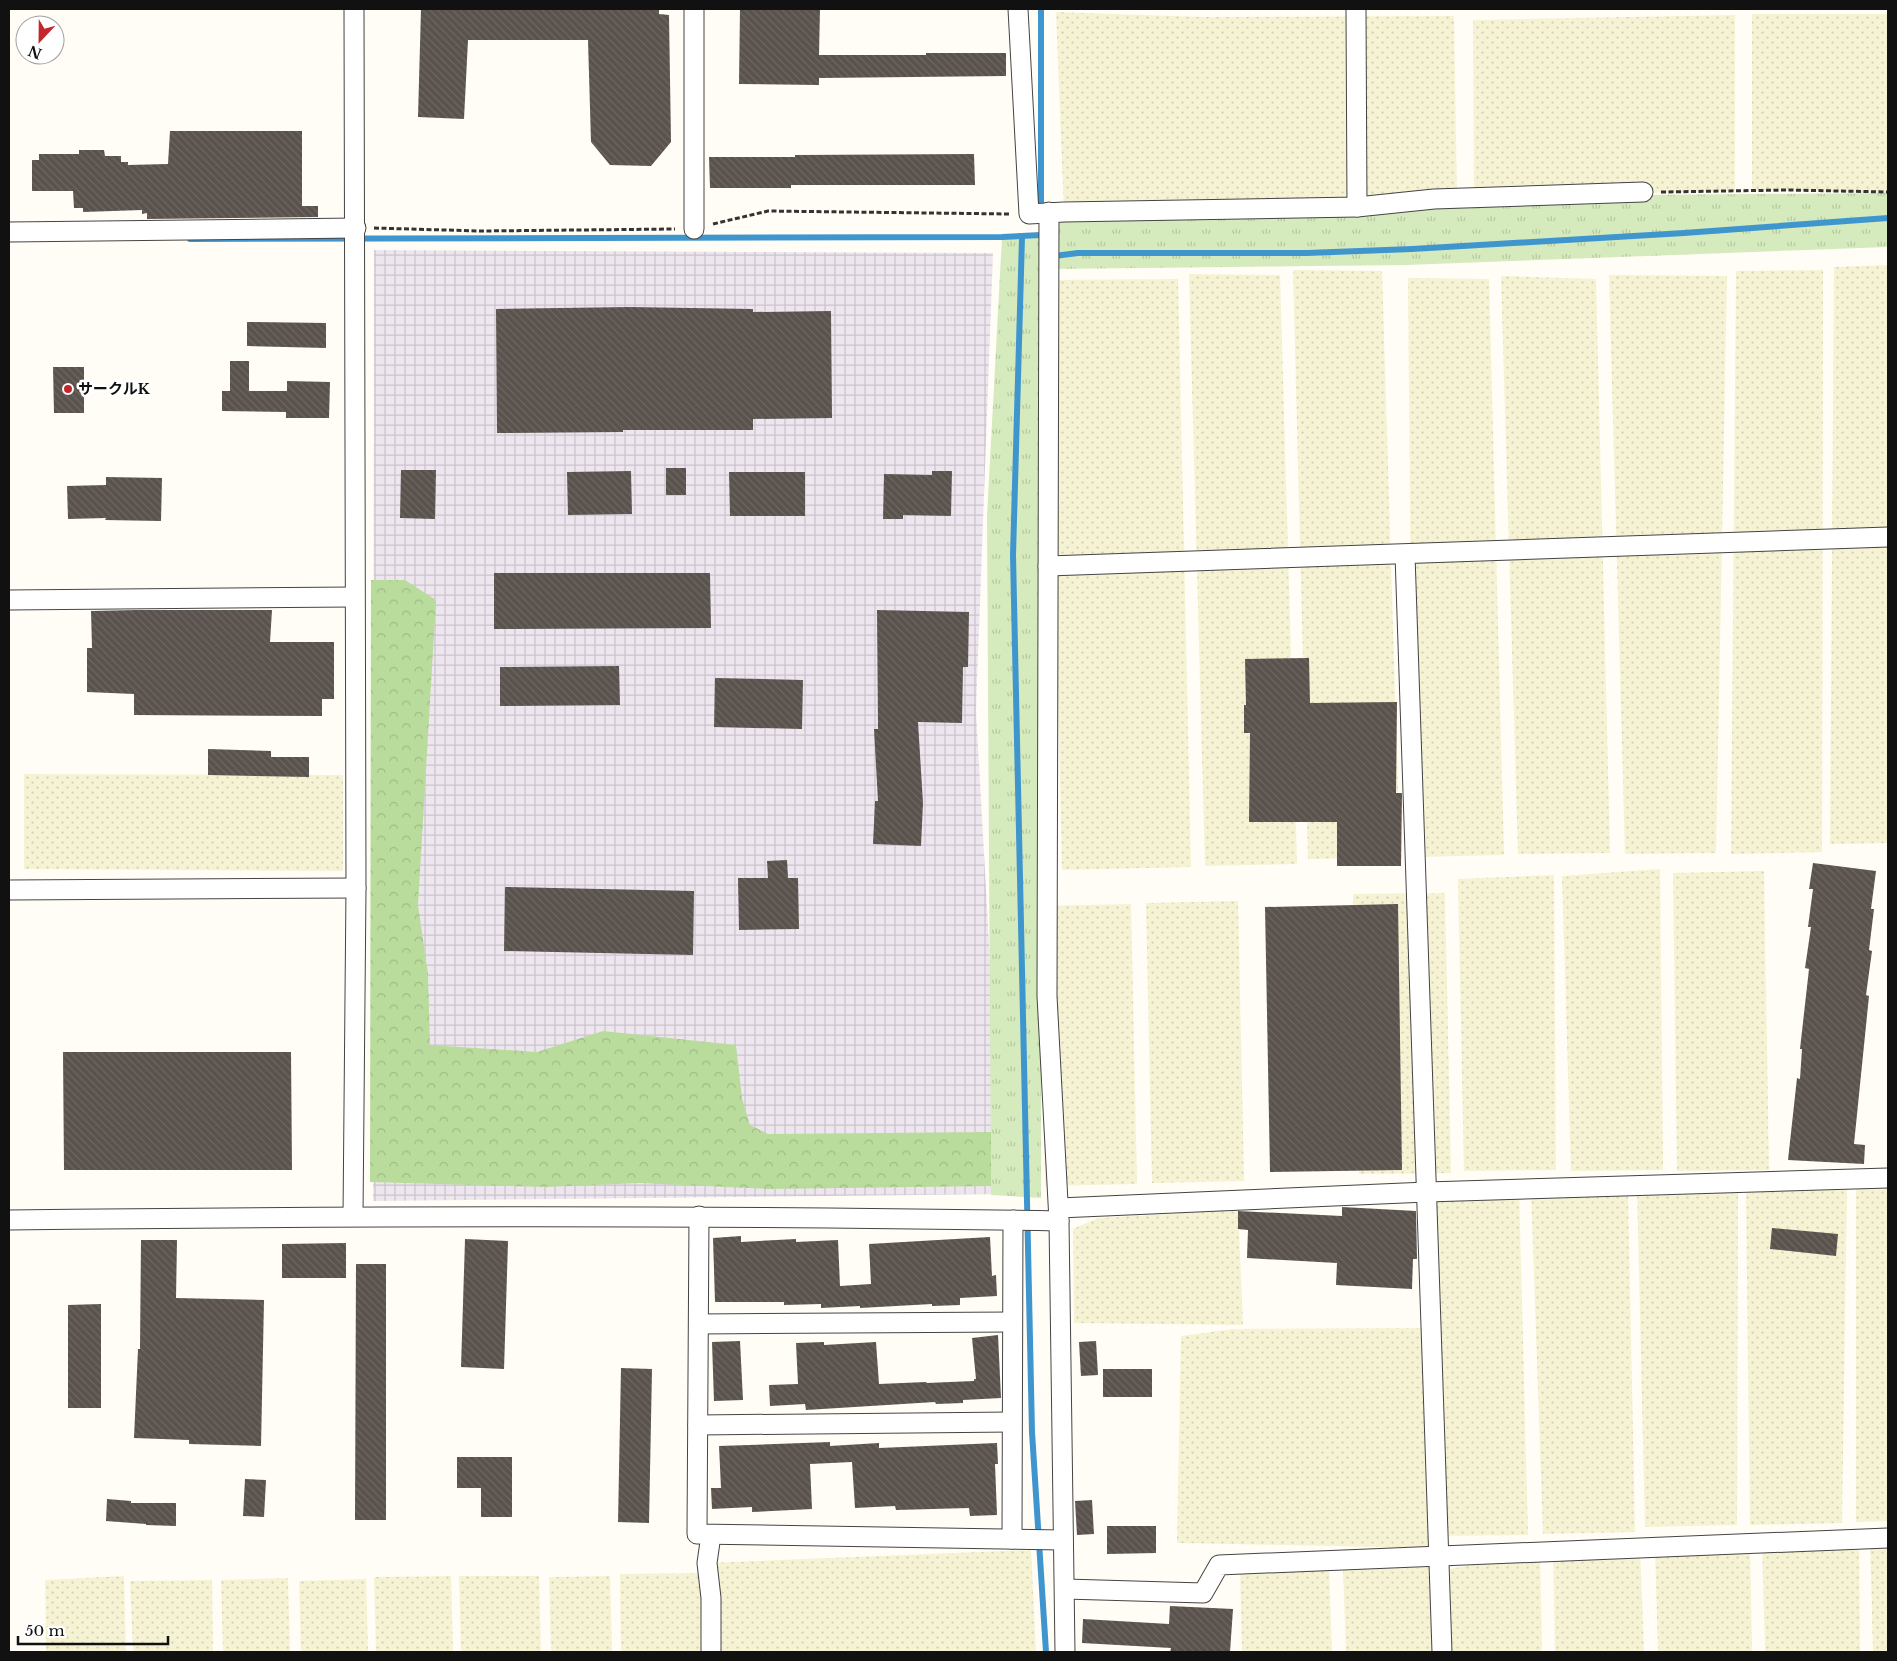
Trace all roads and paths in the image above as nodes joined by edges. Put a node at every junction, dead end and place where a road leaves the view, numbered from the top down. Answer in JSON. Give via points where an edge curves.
{"nodes":[{"id":1,"x":354,"y":9,"type":"edge"},
{"id":2,"x":694,"y":9,"type":"edge"},
{"id":3,"x":1018,"y":9,"type":"edge"},
{"id":4,"x":1356,"y":9,"type":"edge"},
{"id":5,"x":1643,"y":192,"type":"joint"},
{"id":6,"x":1888,"y":192,"type":"edge"},
{"id":7,"x":1357,"y":207,"type":"junction"},
{"id":8,"x":1049,"y":212,"type":"junction"},
{"id":9,"x":1029,"y":214,"type":"junction"},
{"id":10,"x":356,"y":228,"type":"junction"},
{"id":11,"x":694,"y":229,"type":"junction"},
{"id":12,"x":9,"y":232,"type":"edge"},
{"id":13,"x":1888,"y":538,"type":"edge"},
{"id":14,"x":1405,"y":555,"type":"junction"},
{"id":15,"x":1048,"y":566,"type":"junction"},
{"id":16,"x":354,"y":597,"type":"junction"},
{"id":17,"x":9,"y":600,"type":"edge"},
{"id":18,"x":356,"y":888,"type":"junction"},
{"id":19,"x":9,"y":890,"type":"edge"},
{"id":20,"x":1888,"y":1178,"type":"edge"},
{"id":21,"x":1427,"y":1192,"type":"junction"},
{"id":22,"x":1059,"y":1214,"type":"junction"},
{"id":23,"x":353,"y":1216,"type":"junction"},
{"id":24,"x":699,"y":1216,"type":"junction"},
{"id":25,"x":9,"y":1220,"type":"edge"},
{"id":26,"x":1013,"y":1220,"type":"junction"},
{"id":27,"x":1012,"y":1322,"type":"junction"},
{"id":28,"x":698,"y":1324,"type":"junction"},
{"id":29,"x":1012,"y":1422,"type":"junction"},
{"id":30,"x":698,"y":1425,"type":"junction"},
{"id":31,"x":711,"y":1535,"type":"junction"},
{"id":32,"x":1888,"y":1538,"type":"edge"},
{"id":33,"x":1012,"y":1539,"type":"junction"},
{"id":34,"x":1063,"y":1540,"type":"junction"},
{"id":35,"x":1438,"y":1556,"type":"junction"},
{"id":36,"x":1065,"y":1589,"type":"junction"},
{"id":37,"x":711,"y":1652,"type":"edge"},
{"id":38,"x":1065,"y":1652,"type":"edge"},
{"id":39,"x":1442,"y":1652,"type":"edge"}],
"edges":[{"from":1,"to":10,"type":"street"},
{"from":2,"to":11,"type":"street"},
{"from":3,"to":9,"type":"street"},
{"from":4,"to":7,"type":"street"},
{"from":5,"to":6,"type":"path"},
{"from":5,"to":7,"type":"street","via":[[1434,199]]},
{"from":7,"to":8,"type":"street"},
{"from":8,"to":9,"type":"street"},
{"from":8,"to":15,"type":"street"},
{"from":9,"to":11,"type":"path","via":[[768,211]]},
{"from":10,"to":11,"type":"path","via":[[480,231]]},
{"from":10,"to":12,"type":"street"},
{"from":10,"to":16,"type":"street"},
{"from":13,"to":14,"type":"street"},
{"from":14,"to":15,"type":"street"},
{"from":14,"to":21,"type":"street"},
{"from":15,"to":22,"type":"street","via":[[1047,996]]},
{"from":16,"to":17,"type":"street"},
{"from":16,"to":18,"type":"street"},
{"from":18,"to":19,"type":"street"},
{"from":18,"to":23,"type":"street"},
{"from":20,"to":21,"type":"street"},
{"from":21,"to":22,"type":"street"},
{"from":21,"to":35,"type":"street"},
{"from":22,"to":26,"type":"street"},
{"from":22,"to":34,"type":"street"},
{"from":23,"to":24,"type":"street"},
{"from":23,"to":25,"type":"street"},
{"from":24,"to":26,"type":"street"},
{"from":24,"to":28,"type":"street"},
{"from":26,"to":27,"type":"street"},
{"from":27,"to":28,"type":"street"},
{"from":27,"to":29,"type":"street"},
{"from":28,"to":30,"type":"street"},
{"from":29,"to":30,"type":"street"},
{"from":29,"to":33,"type":"street"},
{"from":30,"to":31,"type":"street","via":[[697,1534]]},
{"from":31,"to":33,"type":"street"},
{"from":31,"to":37,"type":"street","via":[[707,1563]]},
{"from":32,"to":35,"type":"street"},
{"from":33,"to":34,"type":"street"},
{"from":34,"to":36,"type":"street"},
{"from":35,"to":36,"type":"street","via":[[1219,1565],[1202,1593]]},
{"from":35,"to":39,"type":"street"},
{"from":36,"to":38,"type":"street"}]}
